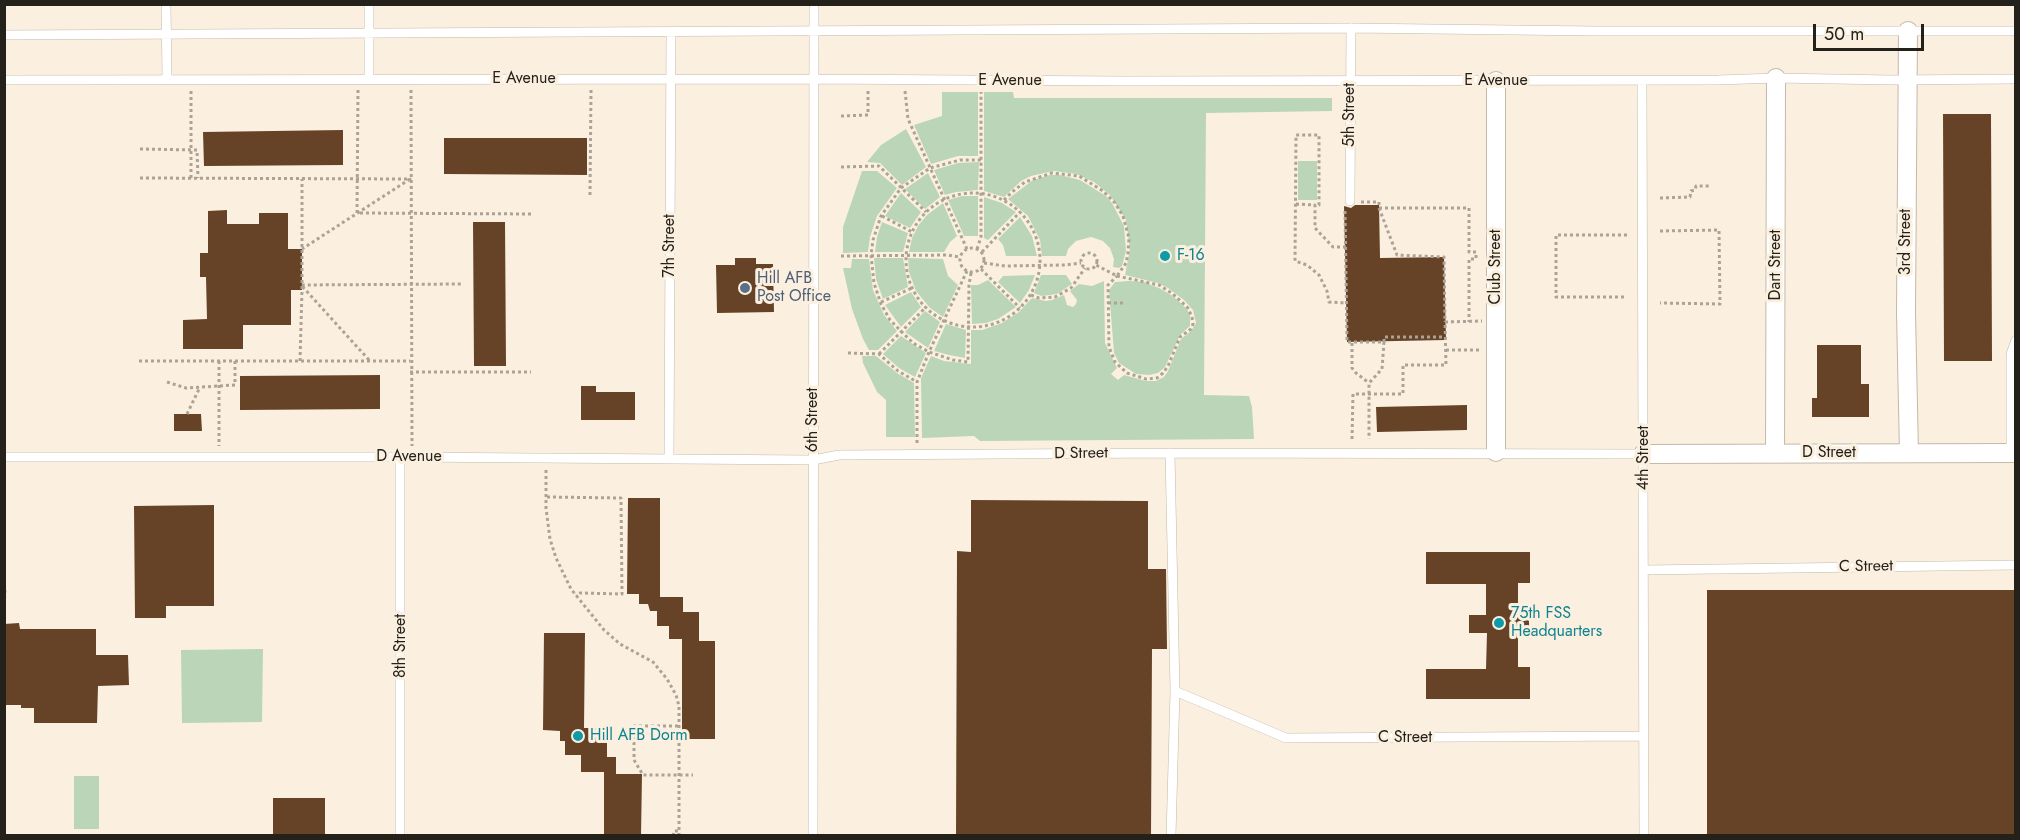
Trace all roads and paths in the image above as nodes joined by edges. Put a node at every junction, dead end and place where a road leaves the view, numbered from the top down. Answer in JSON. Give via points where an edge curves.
{"nodes":[{"id":1,"x":165,"y":4,"type":"edge"},
{"id":2,"x":369,"y":4,"type":"edge"},
{"id":3,"x":814,"y":4,"type":"edge"},
{"id":4,"x":1351,"y":28,"type":"junction"},
{"id":5,"x":814,"y":31,"type":"junction"},
{"id":6,"x":1908,"y":31,"type":"junction"},
{"id":7,"x":2016,"y":31,"type":"edge"},
{"id":8,"x":671,"y":32,"type":"junction"},
{"id":9,"x":166,"y":33,"type":"junction"},
{"id":10,"x":369,"y":34,"type":"junction"},
{"id":11,"x":4,"y":35,"type":"edge"},
{"id":12,"x":1776,"y":78,"type":"junction"},
{"id":13,"x":2016,"y":78,"type":"edge"},
{"id":14,"x":167,"y":79,"type":"junction"},
{"id":15,"x":191,"y":79,"type":"junction"},
{"id":16,"x":358,"y":79,"type":"junction"},
{"id":17,"x":369,"y":79,"type":"junction"},
{"id":18,"x":411,"y":79,"type":"junction"},
{"id":19,"x":592,"y":79,"type":"junction"},
{"id":20,"x":670,"y":79,"type":"junction"},
{"id":21,"x":814,"y":79,"type":"junction"},
{"id":22,"x":4,"y":80,"type":"edge"},
{"id":23,"x":1906,"y":80,"type":"junction"},
{"id":24,"x":1350,"y":81,"type":"junction"},
{"id":25,"x":1496,"y":81,"type":"junction"},
{"id":26,"x":1642,"y":81,"type":"junction"},
{"id":27,"x":868,"y":90,"type":"dead end"},
{"id":28,"x":981,"y":90,"type":"dead end"},
{"id":29,"x":905,"y":91,"type":"dead end"},
{"id":30,"x":841,"y":116,"type":"dead end"},
{"id":31,"x":140,"y":149,"type":"dead end"},
{"id":32,"x":191,"y":149,"type":"junction"},
{"id":33,"x":981,"y":160,"type":"junction"},
{"id":34,"x":842,"y":166,"type":"dead end"},
{"id":35,"x":930,"y":168,"type":"junction"},
{"id":36,"x":140,"y":178,"type":"dead end"},
{"id":37,"x":191,"y":178,"type":"junction"},
{"id":38,"x":198,"y":178,"type":"junction"},
{"id":39,"x":302,"y":179,"type":"junction"},
{"id":40,"x":357,"y":179,"type":"junction"},
{"id":41,"x":410,"y":179,"type":"junction"},
{"id":42,"x":1711,"y":186,"type":"dead end"},
{"id":43,"x":902,"y":188,"type":"junction"},
{"id":44,"x":982,"y":193,"type":"junction"},
{"id":45,"x":590,"y":195,"type":"dead end"},
{"id":46,"x":1660,"y":198,"type":"dead end"},
{"id":47,"x":945,"y":199,"type":"junction"},
{"id":48,"x":1004,"y":200,"type":"junction"},
{"id":49,"x":1350,"y":201,"type":"junction"},
{"id":50,"x":1296,"y":204,"type":"junction"},
{"id":51,"x":1315,"y":205,"type":"junction"},
{"id":52,"x":1379,"y":208,"type":"junction"},
{"id":53,"x":926,"y":212,"type":"junction"},
{"id":54,"x":1020,"y":212,"type":"junction"},
{"id":55,"x":357,"y":213,"type":"junction"},
{"id":56,"x":410,"y":213,"type":"junction"},
{"id":57,"x":532,"y":214,"type":"dead end"},
{"id":58,"x":881,"y":216,"type":"junction"},
{"id":59,"x":1660,"y":231,"type":"dead end"},
{"id":60,"x":912,"y":232,"type":"junction"},
{"id":61,"x":1627,"y":235,"type":"dead end"},
{"id":62,"x":1346,"y":247,"type":"junction"},
{"id":63,"x":302,"y":249,"type":"junction"},
{"id":64,"x":967,"y":249,"type":"junction"},
{"id":65,"x":977,"y":249,"type":"junction"},
{"id":66,"x":981,"y":252,"type":"junction"},
{"id":67,"x":872,"y":255,"type":"junction"},
{"id":68,"x":906,"y":255,"type":"junction"},
{"id":69,"x":842,"y":256,"type":"dead end"},
{"id":70,"x":960,"y":257,"type":"junction"},
{"id":71,"x":1081,"y":262,"type":"junction"},
{"id":72,"x":984,"y":263,"type":"junction"},
{"id":73,"x":1096,"y":265,"type":"junction"},
{"id":74,"x":1040,"y":266,"type":"junction"},
{"id":75,"x":1085,"y":268,"type":"junction"},
{"id":76,"x":981,"y":269,"type":"junction"},
{"id":77,"x":969,"y":272,"type":"junction"},
{"id":78,"x":1117,"y":276,"type":"junction"},
{"id":79,"x":410,"y":284,"type":"junction"},
{"id":80,"x":462,"y":284,"type":"dead end"},
{"id":81,"x":301,"y":285,"type":"junction"},
{"id":82,"x":912,"y":288,"type":"junction"},
{"id":83,"x":1066,"y":291,"type":"junction"},
{"id":84,"x":1031,"y":295,"type":"junction"},
{"id":85,"x":1069,"y":296,"type":"dead end"},
{"id":86,"x":1627,"y":297,"type":"dead end"},
{"id":87,"x":880,"y":302,"type":"junction"},
{"id":88,"x":1108,"y":303,"type":"junction"},
{"id":89,"x":1123,"y":303,"type":"dead end"},
{"id":90,"x":1346,"y":303,"type":"junction"},
{"id":91,"x":1660,"y":303,"type":"dead end"},
{"id":92,"x":926,"y":307,"type":"junction"},
{"id":93,"x":1020,"y":308,"type":"junction"},
{"id":94,"x":945,"y":321,"type":"junction"},
{"id":95,"x":1489,"y":321,"type":"dead end"},
{"id":96,"x":1445,"y":322,"type":"junction"},
{"id":97,"x":1469,"y":322,"type":"junction"},
{"id":98,"x":970,"y":327,"type":"junction"},
{"id":99,"x":901,"y":331,"type":"junction"},
{"id":100,"x":1445,"y":337,"type":"junction"},
{"id":101,"x":2016,"y":340,"type":"edge"},
{"id":102,"x":1384,"y":342,"type":"junction"},
{"id":103,"x":1352,"y":343,"type":"junction"},
{"id":104,"x":1446,"y":350,"type":"junction"},
{"id":105,"x":1487,"y":350,"type":"dead end"},
{"id":106,"x":848,"y":352,"type":"dead end"},
{"id":107,"x":929,"y":352,"type":"junction"},
{"id":108,"x":879,"y":354,"type":"junction"},
{"id":109,"x":139,"y":361,"type":"dead end"},
{"id":110,"x":219,"y":361,"type":"junction"},
{"id":111,"x":235,"y":361,"type":"junction"},
{"id":112,"x":300,"y":361,"type":"junction"},
{"id":113,"x":370,"y":361,"type":"junction"},
{"id":114,"x":410,"y":361,"type":"junction"},
{"id":115,"x":410,"y":372,"type":"junction"},
{"id":116,"x":531,"y":372,"type":"dead end"},
{"id":117,"x":167,"y":382,"type":"dead end"},
{"id":118,"x":917,"y":382,"type":"junction"},
{"id":119,"x":1369,"y":383,"type":"junction"},
{"id":120,"x":219,"y":385,"type":"junction"},
{"id":121,"x":200,"y":387,"type":"junction"},
{"id":122,"x":1369,"y":394,"type":"junction"},
{"id":123,"x":188,"y":414,"type":"dead end"},
{"id":124,"x":1352,"y":439,"type":"dead end"},
{"id":125,"x":1370,"y":439,"type":"dead end"},
{"id":126,"x":917,"y":442,"type":"dead end"},
{"id":127,"x":1496,"y":452,"type":"junction"},
{"id":128,"x":1170,"y":453,"type":"junction"},
{"id":129,"x":1775,"y":453,"type":"junction"},
{"id":130,"x":1909,"y":453,"type":"junction"},
{"id":131,"x":2013,"y":453,"type":"edge"},
{"id":132,"x":1643,"y":454,"type":"junction"},
{"id":133,"x":4,"y":457,"type":"edge"},
{"id":134,"x":219,"y":457,"type":"junction"},
{"id":135,"x":400,"y":457,"type":"junction"},
{"id":136,"x":412,"y":457,"type":"junction"},
{"id":137,"x":669,"y":459,"type":"junction"},
{"id":138,"x":813,"y":460,"type":"junction"},
{"id":139,"x":546,"y":470,"type":"dead end"},
{"id":140,"x":546,"y":497,"type":"junction"},
{"id":141,"x":2016,"y":566,"type":"edge"},
{"id":142,"x":1644,"y":570,"type":"junction"},
{"id":143,"x":5,"y":589,"type":"edge"},
{"id":144,"x":576,"y":595,"type":"junction"},
{"id":145,"x":4,"y":611,"type":"edge"},
{"id":146,"x":1175,"y":691,"type":"junction"},
{"id":147,"x":679,"y":726,"type":"junction"},
{"id":148,"x":1644,"y":736,"type":"junction"},
{"id":149,"x":679,"y":775,"type":"junction"},
{"id":150,"x":693,"y":775,"type":"dead end"},
{"id":151,"x":679,"y":833,"type":"edge"},
{"id":152,"x":400,"y":836,"type":"edge"},
{"id":153,"x":673,"y":836,"type":"edge"},
{"id":154,"x":813,"y":836,"type":"edge"},
{"id":155,"x":1171,"y":836,"type":"edge"},
{"id":156,"x":1644,"y":836,"type":"edge"}],
"edges":[{"from":1,"to":9,"type":"lane"},
{"from":2,"to":10,"type":"lane"},
{"from":3,"to":5,"type":"lane","name":"6th Street"},
{"from":4,"to":5,"type":"lane"},
{"from":4,"to":6,"type":"lane"},
{"from":4,"to":24,"type":"lane","name":"5th Street"},
{"from":5,"to":8,"type":"lane"},
{"from":5,"to":21,"type":"lane","name":"6th Street"},
{"from":6,"to":7,"type":"lane"},
{"from":6,"to":23,"type":"street","name":"3rd Street"},
{"from":8,"to":10,"type":"lane"},
{"from":8,"to":20,"type":"lane","name":"7th Street"},
{"from":9,"to":10,"type":"lane"},
{"from":9,"to":11,"type":"lane"},
{"from":9,"to":14,"type":"lane"},
{"from":10,"to":17,"type":"lane"},
{"from":12,"to":23,"type":"lane","name":"E Avenue"},
{"from":12,"to":26,"type":"lane","name":"E Avenue"},
{"from":12,"to":129,"type":"street","name":"Dart Street"},
{"from":13,"to":23,"type":"lane","name":"E Avenue"},
{"from":14,"to":15,"type":"lane","name":"E Avenue"},
{"from":14,"to":22,"type":"lane","name":"E Avenue"},
{"from":15,"to":16,"type":"lane","name":"E Avenue"},
{"from":15,"to":32,"type":"path"},
{"from":16,"to":17,"type":"lane","name":"E Avenue"},
{"from":16,"to":40,"type":"path"},
{"from":17,"to":18,"type":"lane","name":"E Avenue"},
{"from":18,"to":19,"type":"lane","name":"E Avenue"},
{"from":18,"to":41,"type":"path"},
{"from":19,"to":20,"type":"lane","name":"E Avenue"},
{"from":19,"to":45,"type":"path"},
{"from":20,"to":21,"type":"lane","name":"E Avenue"},
{"from":20,"to":137,"type":"lane","name":"7th Street"},
{"from":21,"to":24,"type":"lane","name":"E Avenue"},
{"from":21,"to":138,"type":"lane","name":"6th Street"},
{"from":23,"to":130,"type":"street","name":"3rd Street"},
{"from":24,"to":25,"type":"lane","name":"E Avenue"},
{"from":24,"to":49,"type":"lane","name":"5th Street"},
{"from":25,"to":26,"type":"lane","name":"E Avenue"},
{"from":25,"to":127,"type":"street","name":"Club Street"},
{"from":26,"to":132,"type":"lane","name":"4th Street"},
{"from":27,"to":30,"type":"path","via":[[868,115]]},
{"from":28,"to":33,"type":"path"},
{"from":29,"to":35,"type":"path","via":[[908,119]]},
{"from":31,"to":32,"type":"path"},
{"from":32,"to":37,"type":"path"},
{"from":32,"to":38,"type":"path","via":[[197,150]]},
{"from":33,"to":35,"type":"path","via":[[960,160]]},
{"from":33,"to":44,"type":"path"},
{"from":34,"to":43,"type":"path","via":[[879,166]]},
{"from":35,"to":43,"type":"path"},
{"from":35,"to":47,"type":"path"},
{"from":36,"to":37,"type":"path"},
{"from":37,"to":38,"type":"path"},
{"from":38,"to":39,"type":"path"},
{"from":39,"to":40,"type":"path"},
{"from":39,"to":63,"type":"path"},
{"from":40,"to":41,"type":"path"},
{"from":40,"to":55,"type":"path"},
{"from":41,"to":55,"type":"path"},
{"from":41,"to":56,"type":"path"},
{"from":42,"to":46,"type":"path","via":[[1696,186],[1690,196]]},
{"from":43,"to":53,"type":"path"},
{"from":43,"to":58,"type":"path"},
{"from":44,"to":47,"type":"path"},
{"from":44,"to":48,"type":"path"},
{"from":44,"to":65,"type":"path"},
{"from":47,"to":53,"type":"path"},
{"from":47,"to":64,"type":"path"},
{"from":48,"to":54,"type":"path"},
{"from":48,"to":78,"type":"path","via":[[1025,182],[1052,173],[1079,176],[1104,191],[1126,226],[1128,253]]},
{"from":49,"to":52,"type":"path","via":[[1379,202]]},
{"from":49,"to":62,"type":"path","via":[[1344,206]]},
{"from":50,"to":51,"type":"path"},
{"from":50,"to":51,"type":"path","via":[[1296,135],[1319,135],[1319,205]]},
{"from":50,"to":90,"type":"path","via":[[1295,261],[1319,275],[1329,302]]},
{"from":51,"to":62,"type":"path","via":[[1315,228],[1333,247]]},
{"from":52,"to":96,"type":"path","via":[[1397,255],[1444,257]]},
{"from":52,"to":97,"type":"path","via":[[1469,208],[1469,252],[1476,252],[1476,259],[1469,259]]},
{"from":53,"to":60,"type":"path"},
{"from":54,"to":66,"type":"path"},
{"from":54,"to":74,"type":"path","via":[[1036,235]]},
{"from":55,"to":56,"type":"path"},
{"from":55,"to":63,"type":"path"},
{"from":56,"to":57,"type":"path"},
{"from":56,"to":79,"type":"path"},
{"from":58,"to":60,"type":"path"},
{"from":58,"to":67,"type":"path"},
{"from":59,"to":91,"type":"path","via":[[1719,230],[1720,304]]},
{"from":60,"to":68,"type":"path"},
{"from":61,"to":86,"type":"path","via":[[1556,235],[1556,297]]},
{"from":62,"to":90,"type":"path"},
{"from":63,"to":81,"type":"path"},
{"from":64,"to":65,"type":"path"},
{"from":64,"to":70,"type":"path"},
{"from":65,"to":66,"type":"path"},
{"from":66,"to":72,"type":"path"},
{"from":67,"to":68,"type":"path"},
{"from":67,"to":69,"type":"path"},
{"from":67,"to":87,"type":"path"},
{"from":68,"to":70,"type":"path"},
{"from":68,"to":82,"type":"path"},
{"from":70,"to":77,"type":"path","via":[[962,267]]},
{"from":71,"to":73,"type":"path","via":[[1082,256],[1090,253],[1095,256]]},
{"from":71,"to":74,"type":"path"},
{"from":71,"to":75,"type":"path"},
{"from":72,"to":74,"type":"path"},
{"from":72,"to":76,"type":"path"},
{"from":73,"to":75,"type":"path"},
{"from":73,"to":78,"type":"path"},
{"from":74,"to":84,"type":"path"},
{"from":75,"to":83,"type":"path"},
{"from":76,"to":77,"type":"path"},
{"from":76,"to":93,"type":"path"},
{"from":77,"to":94,"type":"path"},
{"from":77,"to":98,"type":"path"},
{"from":78,"to":88,"type":"path","via":[[1108,285]]},
{"from":78,"to":88,"type":"path","via":[[1159,285],[1188,308],[1192,317],[1191,328],[1180,337],[1168,366],[1156,378],[1137,377],[1115,362],[1109,347]]},
{"from":79,"to":80,"type":"path"},
{"from":79,"to":81,"type":"path"},
{"from":79,"to":114,"type":"path"},
{"from":81,"to":112,"type":"path"},
{"from":81,"to":113,"type":"path"},
{"from":82,"to":87,"type":"path"},
{"from":82,"to":92,"type":"path"},
{"from":83,"to":84,"type":"path","via":[[1047,298]]},
{"from":83,"to":85,"type":"path"},
{"from":84,"to":93,"type":"path"},
{"from":87,"to":99,"type":"path"},
{"from":88,"to":89,"type":"path"},
{"from":90,"to":103,"type":"path","via":[[1347,342]]},
{"from":92,"to":94,"type":"path"},
{"from":92,"to":99,"type":"path"},
{"from":93,"to":98,"type":"path","via":[[995,324]]},
{"from":94,"to":98,"type":"path"},
{"from":94,"to":107,"type":"path"},
{"from":95,"to":97,"type":"path"},
{"from":96,"to":97,"type":"path"},
{"from":96,"to":100,"type":"path"},
{"from":98,"to":107,"type":"path","via":[[968,362]]},
{"from":99,"to":107,"type":"path"},
{"from":99,"to":108,"type":"path"},
{"from":100,"to":102,"type":"path","via":[[1384,337]]},
{"from":100,"to":104,"type":"path"},
{"from":101,"to":131,"type":"lane","via":[[2011,354]]},
{"from":102,"to":103,"type":"path"},
{"from":102,"to":119,"type":"path","via":[[1382,369]]},
{"from":103,"to":119,"type":"path","via":[[1352,368]]},
{"from":104,"to":105,"type":"path"},
{"from":104,"to":122,"type":"path","via":[[1446,365],[1403,365],[1403,394]]},
{"from":106,"to":108,"type":"path"},
{"from":107,"to":118,"type":"path"},
{"from":108,"to":118,"type":"path"},
{"from":109,"to":110,"type":"path"},
{"from":110,"to":111,"type":"path"},
{"from":110,"to":120,"type":"path"},
{"from":111,"to":112,"type":"path"},
{"from":111,"to":120,"type":"path","via":[[235,385]]},
{"from":112,"to":113,"type":"path"},
{"from":113,"to":114,"type":"path"},
{"from":114,"to":115,"type":"path"},
{"from":115,"to":116,"type":"path"},
{"from":115,"to":136,"type":"path"},
{"from":117,"to":121,"type":"path","via":[[186,388]]},
{"from":118,"to":126,"type":"path"},
{"from":119,"to":122,"type":"path"},
{"from":120,"to":121,"type":"path"},
{"from":120,"to":134,"type":"path"},
{"from":121,"to":123,"type":"path"},
{"from":122,"to":124,"type":"path","via":[[1353,394]]},
{"from":122,"to":125,"type":"path"},
{"from":127,"to":128,"type":"lane","name":"D Street"},
{"from":127,"to":132,"type":"lane"},
{"from":128,"to":138,"type":"lane","name":"D Street","via":[[839,455]]},
{"from":128,"to":146,"type":"lane"},
{"from":129,"to":130,"type":"street","name":"D Street"},
{"from":129,"to":132,"type":"street","name":"D Street"},
{"from":130,"to":131,"type":"street","name":"D Street"},
{"from":132,"to":142,"type":"lane","name":"4th Street"},
{"from":133,"to":134,"type":"lane","name":"D Avenue"},
{"from":134,"to":135,"type":"lane","name":"D Avenue"},
{"from":135,"to":136,"type":"lane","name":"D Avenue"},
{"from":135,"to":152,"type":"lane","name":"8th Street"},
{"from":136,"to":137,"type":"lane","name":"D Avenue"},
{"from":137,"to":138,"type":"lane","name":"D Avenue"},
{"from":138,"to":154,"type":"lane","name":"6th Street"},
{"from":139,"to":140,"type":"path"},
{"from":140,"to":144,"type":"path","via":[[550,539]]},
{"from":140,"to":144,"type":"path","via":[[621,498],[622,594]]},
{"from":141,"to":142,"type":"lane","name":"C Street"},
{"from":142,"to":148,"type":"lane","name":"4th Street"},
{"from":143,"to":145,"type":"path"},
{"from":144,"to":147,"type":"path","via":[[604,630],[653,662],[667,679],[679,706]]},
{"from":146,"to":148,"type":"lane","name":"C Street","via":[[1286,738]]},
{"from":146,"to":155,"type":"lane"},
{"from":147,"to":149,"type":"path"},
{"from":147,"to":149,"type":"path","via":[[634,726],[634,760],[643,775]]},
{"from":148,"to":156,"type":"lane","name":"4th Street"},
{"from":149,"to":150,"type":"path"},
{"from":149,"to":151,"type":"path"},
{"from":151,"to":153,"type":"path","via":[[674,831]]}]}
